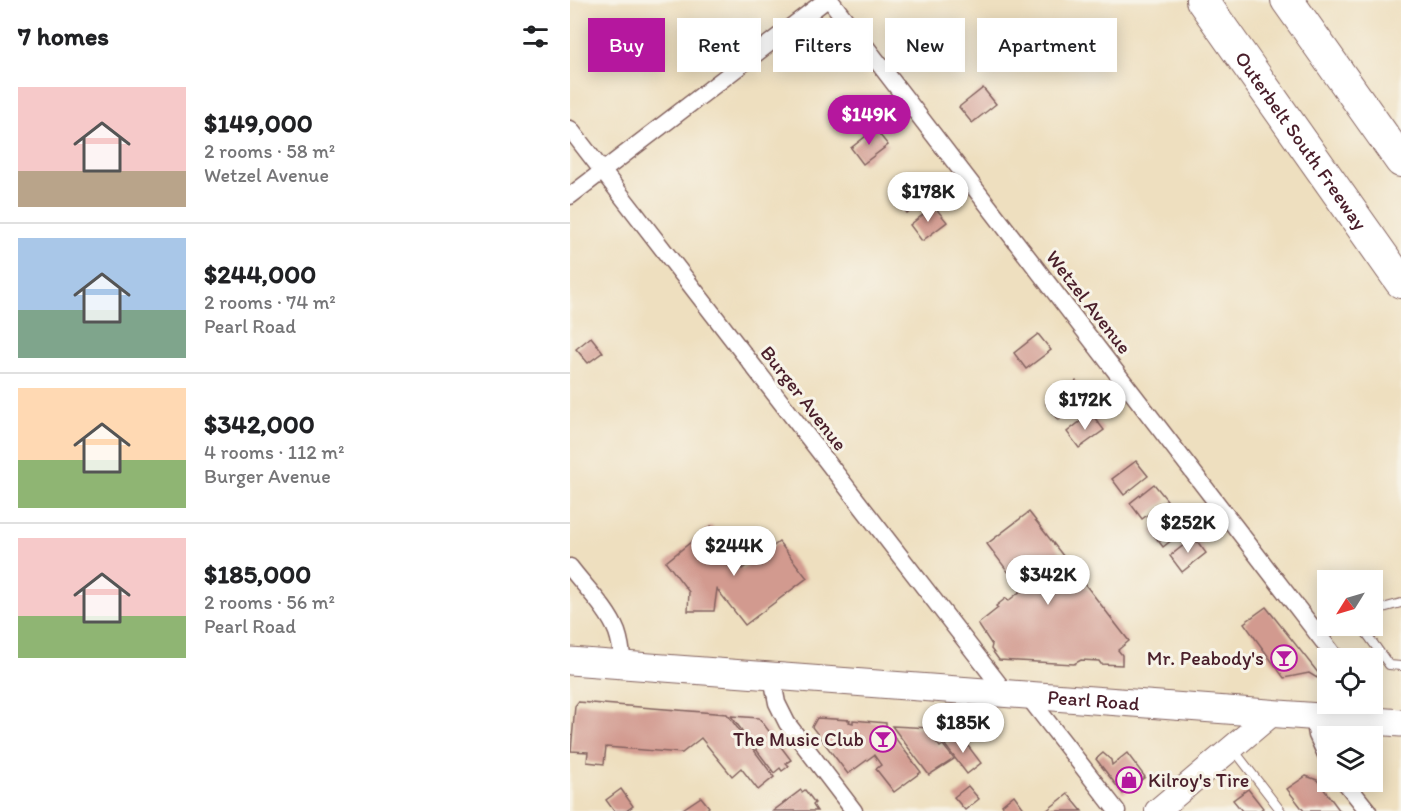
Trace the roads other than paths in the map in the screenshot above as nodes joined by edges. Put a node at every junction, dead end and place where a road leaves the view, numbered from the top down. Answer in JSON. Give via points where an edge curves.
{"nodes":[{"id":1,"x":826,"y":0,"type":"edge"},
{"id":2,"x":830,"y":0,"type":"edge"},
{"id":3,"x":1202,"y":0,"type":"edge"},
{"id":4,"x":1287,"y":0,"type":"edge"},
{"id":5,"x":570,"y":129,"type":"edge"},
{"id":6,"x":1401,"y":161,"type":"edge"},
{"id":7,"x":603,"y":171,"type":"junction"},
{"id":8,"x":570,"y":196,"type":"edge"},
{"id":9,"x":1401,"y":282,"type":"edge"},
{"id":10,"x":570,"y":567,"type":"edge"},
{"id":11,"x":1401,"y":603,"type":"edge"},
{"id":12,"x":1383,"y":607,"type":"edge"},
{"id":13,"x":1323,"y":636,"type":"edge"},
{"id":14,"x":1368,"y":636,"type":"edge"},
{"id":15,"x":1320,"y":638,"type":"junction"},
{"id":16,"x":1328,"y":648,"type":"edge"},
{"id":17,"x":570,"y":661,"type":"edge"},
{"id":18,"x":623,"y":665,"type":"junction"},
{"id":19,"x":1401,"y":666,"type":"edge"},
{"id":20,"x":772,"y":676,"type":"junction"},
{"id":21,"x":1015,"y":693,"type":"junction"},
{"id":22,"x":1272,"y":714,"type":"junction"},
{"id":23,"x":1342,"y":714,"type":"edge"},
{"id":24,"x":1364,"y":714,"type":"edge"},
{"id":25,"x":1314,"y":718,"type":"junction"},
{"id":26,"x":1401,"y":723,"type":"edge"},
{"id":27,"x":1317,"y":735,"type":"edge"},
{"id":28,"x":1232,"y":748,"type":"junction"},
{"id":29,"x":1351,"y":792,"type":"edge"},
{"id":30,"x":1362,"y":807,"type":"edge"},
{"id":31,"x":855,"y":811,"type":"edge"},
{"id":32,"x":1117,"y":811,"type":"edge"},
{"id":33,"x":1157,"y":811,"type":"edge"},
{"id":34,"x":1281,"y":811,"type":"edge"}],
"edges":[{"from":1,"to":7,"type":"street"},
{"from":2,"to":15,"type":"street","name":"Wetzel Avenue"},
{"from":3,"to":9,"type":"highway","name":"Outerbelt South Freeway"},
{"from":4,"to":6,"type":"highway"},
{"from":5,"to":7,"type":"street","name":"Burger Avenue"},
{"from":7,"to":8,"type":"street"},
{"from":7,"to":21,"type":"street","name":"Burger Avenue"},
{"from":10,"to":18,"type":"street","via":[[616,630]]},
{"from":11,"to":12,"type":"lane"},
{"from":13,"to":15,"type":"lane"},
{"from":14,"to":19,"type":"lane","via":[[1389,665]]},
{"from":15,"to":16,"type":"street","name":"Wetzel Avenue"},
{"from":17,"to":18,"type":"main road","name":"Pearl Road"},
{"from":18,"to":20,"type":"main road","name":"Pearl Road"},
{"from":20,"to":21,"type":"main road","name":"Pearl Road"},
{"from":20,"to":31,"type":"street","via":[[777,702],[787,723]]},
{"from":21,"to":22,"type":"main road","name":"Pearl Road"},
{"from":21,"to":32,"type":"street","name":"Burger Avenue"},
{"from":22,"to":25,"type":"main road","name":"Pearl Road"},
{"from":22,"to":28,"type":"main road"},
{"from":23,"to":25,"type":"main road","name":"Pearl Road"},
{"from":24,"to":26,"type":"main road","name":"Pearl Road"},
{"from":25,"to":27,"type":"street"},
{"from":28,"to":33,"type":"main road"},
{"from":28,"to":34,"type":"lane"},
{"from":29,"to":30,"type":"street"}]}
